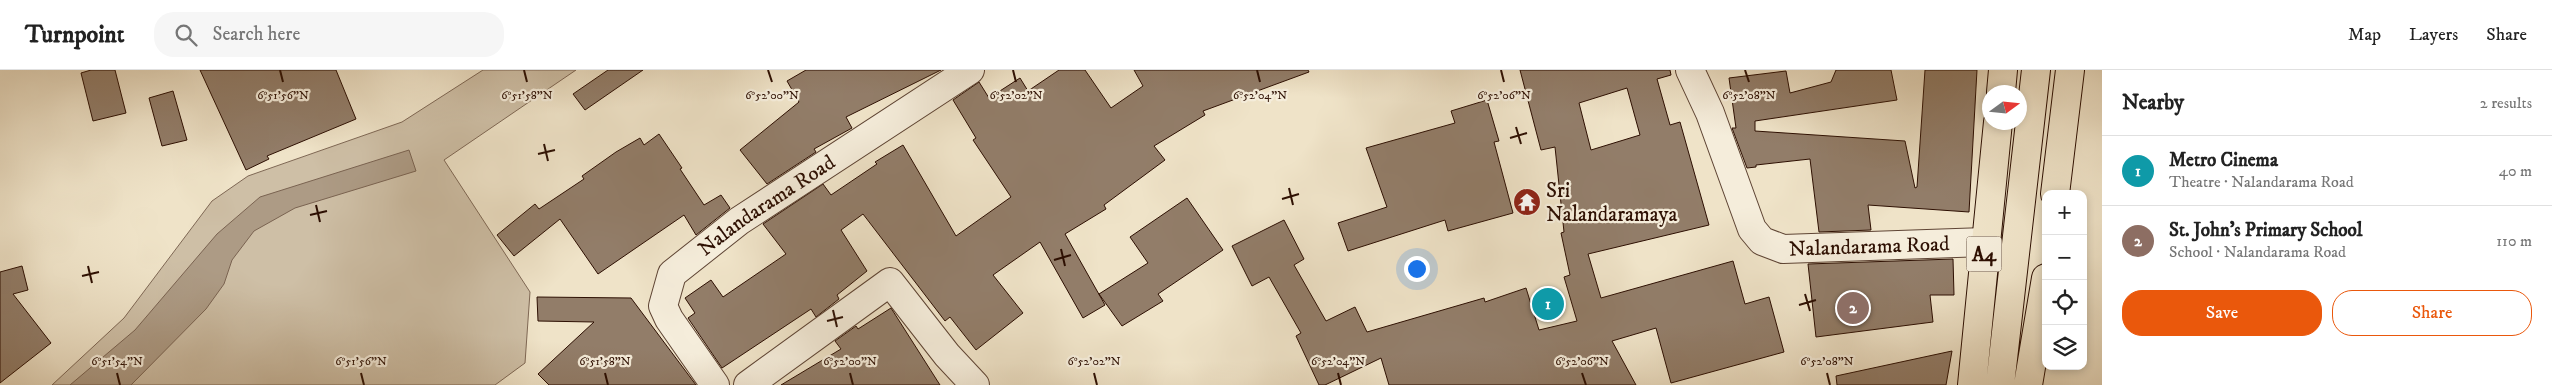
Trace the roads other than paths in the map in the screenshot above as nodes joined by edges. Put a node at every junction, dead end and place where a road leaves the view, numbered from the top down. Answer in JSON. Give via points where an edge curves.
{"nodes":[{"id":1,"x":970,"y":70,"type":"edge"},
{"id":2,"x":1690,"y":70,"type":"edge"},
{"id":3,"x":2003,"y":70,"type":"edge"},
{"id":4,"x":2036,"y":70,"type":"edge"},
{"id":5,"x":2070,"y":70,"type":"edge"},
{"id":6,"x":2002,"y":85,"type":"edge"},
{"id":7,"x":1997,"y":130,"type":"edge"},
{"id":8,"x":2056,"y":190,"type":"edge"},
{"id":9,"x":1985,"y":242,"type":"junction"},
{"id":10,"x":2046,"y":280,"type":"edge"},
{"id":11,"x":715,"y":385,"type":"edge"},
{"id":12,"x":748,"y":385,"type":"edge"},
{"id":13,"x":975,"y":385,"type":"edge"},
{"id":14,"x":1972,"y":385,"type":"edge"},
{"id":15,"x":2000,"y":385,"type":"edge"},
{"id":16,"x":2028,"y":385,"type":"edge"}],
"edges":[{"from":1,"to":11,"type":"street","name":"Nalandarama Road","via":[[739,221],[672,274],[663,306]]},
{"from":2,"to":9,"type":"street","name":"Nalandarama Road","via":[[1710,113],[1752,229],[1762,241],[1783,249]]},
{"from":3,"to":6,"type":"highway"},
{"from":4,"to":15,"type":"highway","number":"A4"},
{"from":5,"to":8,"type":"highway"},
{"from":7,"to":9,"type":"highway","number":"A4"},
{"from":9,"to":14,"type":"highway","number":"A4"},
{"from":10,"to":16,"type":"highway"},
{"from":12,"to":13,"type":"street","via":[[890,282],[947,355]]}]}
